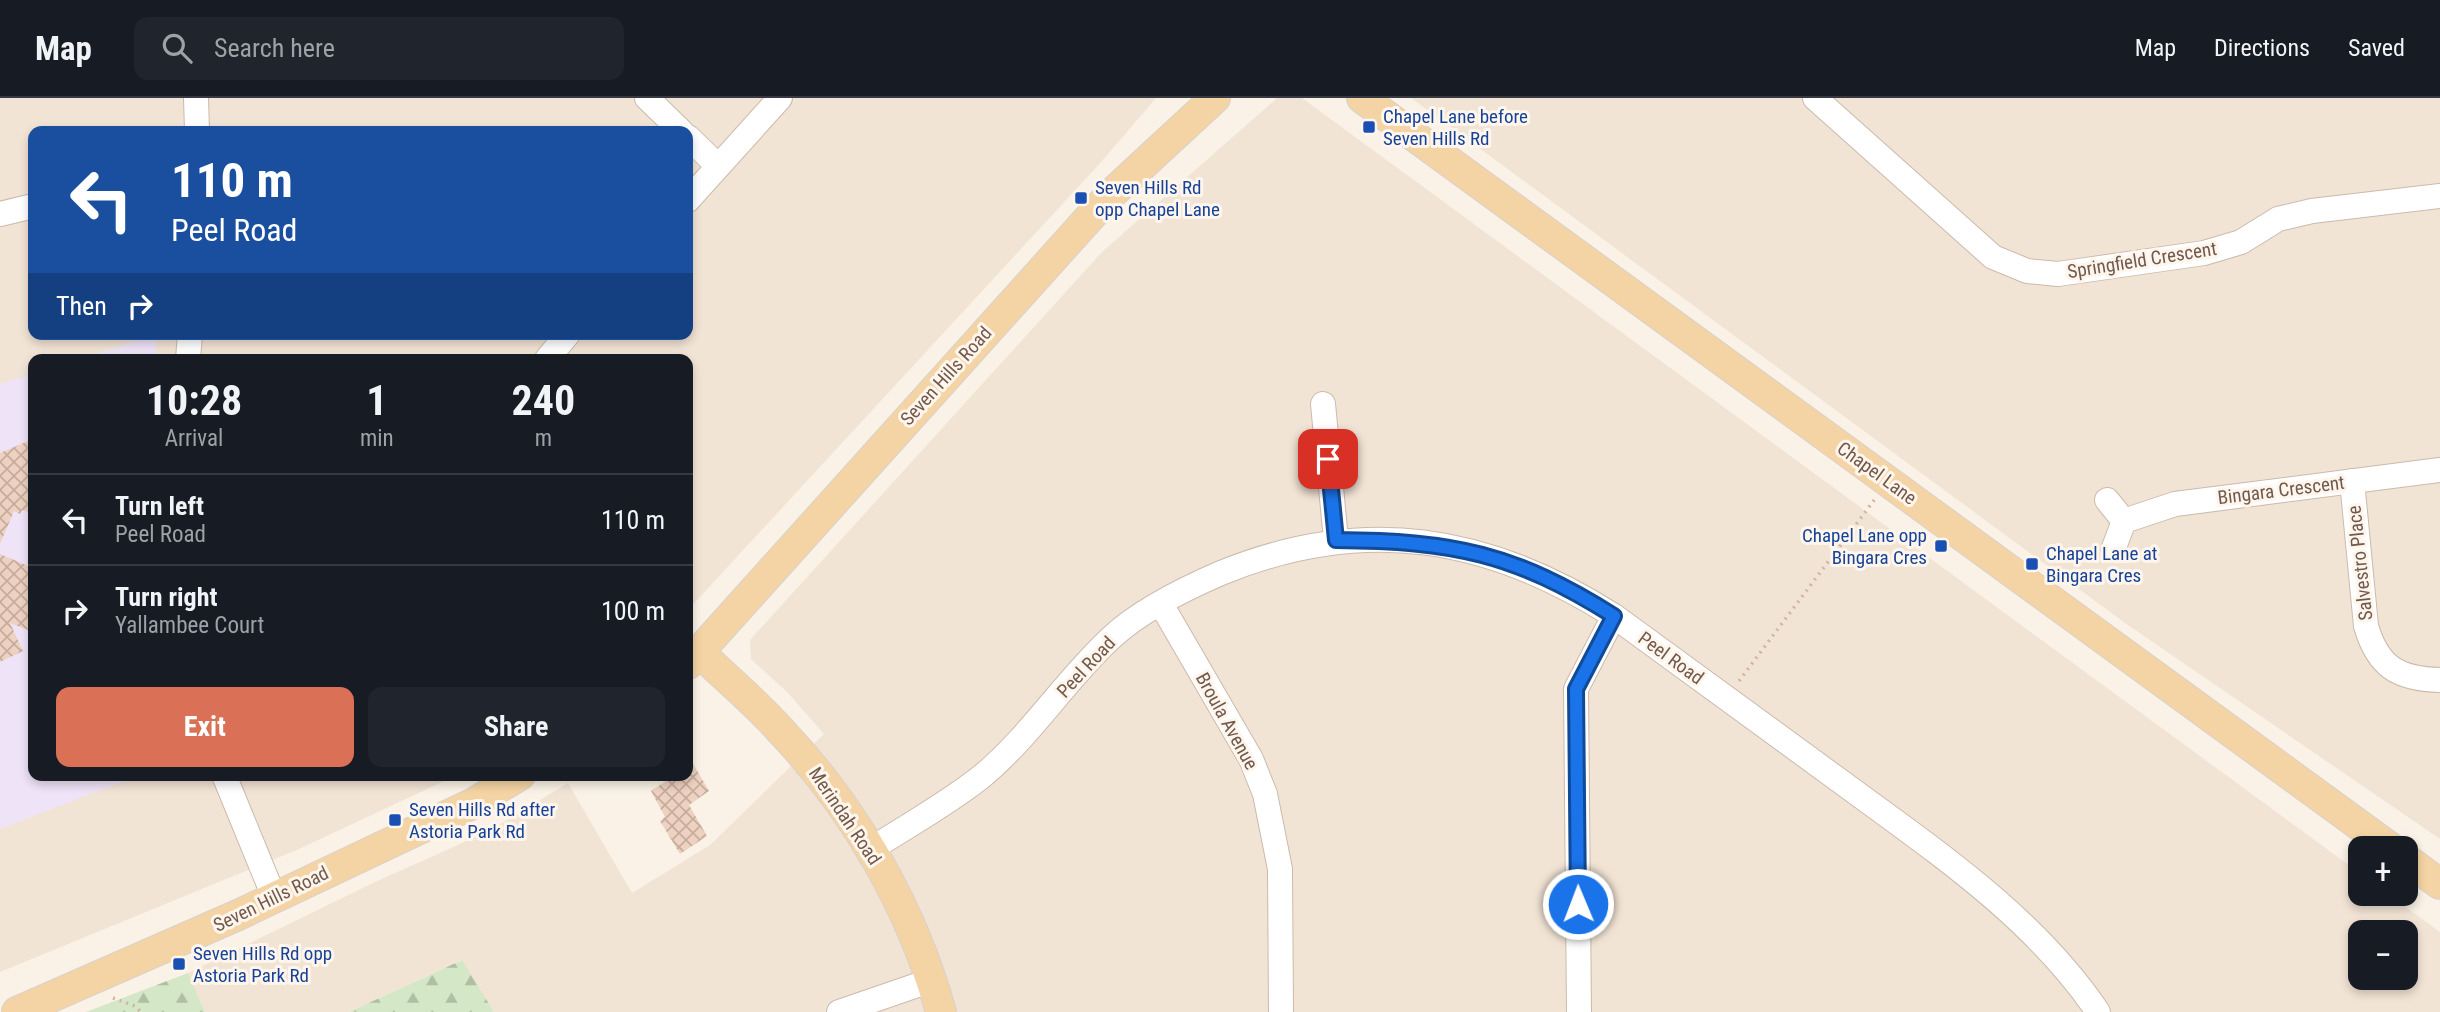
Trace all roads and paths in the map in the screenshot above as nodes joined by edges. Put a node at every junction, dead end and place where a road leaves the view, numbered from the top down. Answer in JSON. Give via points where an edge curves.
{"nodes":[{"id":1,"x":196,"y":98,"type":"edge"},
{"id":2,"x":647,"y":98,"type":"edge"},
{"id":3,"x":780,"y":98,"type":"edge"},
{"id":4,"x":1215,"y":98,"type":"edge"},
{"id":5,"x":1362,"y":98,"type":"edge"},
{"id":6,"x":1815,"y":98,"type":"edge"},
{"id":7,"x":197,"y":126,"type":"edge"},
{"id":8,"x":676,"y":126,"type":"edge"},
{"id":9,"x":693,"y":142,"type":"edge"},
{"id":10,"x":718,"y":166,"type":"junction"},
{"id":11,"x":693,"y":194,"type":"edge"},
{"id":12,"x":2440,"y":196,"type":"edge"},
{"id":13,"x":28,"y":207,"type":"edge"},
{"id":14,"x":0,"y":214,"type":"edge"},
{"id":15,"x":563,"y":340,"type":"edge"},
{"id":16,"x":551,"y":354,"type":"edge"},
{"id":17,"x":1323,"y":404,"type":"dead end"},
{"id":18,"x":2440,"y":470,"type":"edge"},
{"id":19,"x":1889,"y":481,"type":"junction"},
{"id":20,"x":2352,"y":481,"type":"junction"},
{"id":21,"x":2107,"y":500,"type":"dead end"},
{"id":22,"x":2124,"y":521,"type":"junction"},
{"id":23,"x":1336,"y":540,"type":"junction"},
{"id":24,"x":2113,"y":550,"type":"dead end"},
{"id":25,"x":1161,"y":604,"type":"junction"},
{"id":26,"x":1614,"y":616,"type":"junction"},
{"id":27,"x":694,"y":659,"type":"edge"},
{"id":28,"x":2440,"y":680,"type":"edge"},
{"id":29,"x":1727,"y":698,"type":"junction"},
{"id":30,"x":226,"y":781,"type":"edge"},
{"id":31,"x":510,"y":781,"type":"edge"},
{"id":32,"x":2374,"y":836,"type":"edge"},
{"id":33,"x":870,"y":849,"type":"junction"},
{"id":34,"x":2418,"y":868,"type":"edge"},
{"id":35,"x":2440,"y":884,"type":"edge"},
{"id":36,"x":274,"y":897,"type":"junction"},
{"id":37,"x":932,"y":980,"type":"junction"},
{"id":38,"x":107,"y":1000,"type":"dead end"},
{"id":39,"x":17,"y":1012,"type":"edge"},
{"id":40,"x":141,"y":1012,"type":"edge"},
{"id":41,"x":839,"y":1012,"type":"edge"},
{"id":42,"x":941,"y":1012,"type":"edge"},
{"id":43,"x":1281,"y":1012,"type":"edge"},
{"id":44,"x":1579,"y":1012,"type":"edge"},
{"id":45,"x":2098,"y":1012,"type":"edge"}],
"edges":[{"from":1,"to":7,"type":"street"},
{"from":2,"to":8,"type":"street"},
{"from":3,"to":10,"type":"street"},
{"from":4,"to":27,"type":"main road","name":"Seven Hills Road","via":[[1109,196]]},
{"from":5,"to":19,"type":"main road","name":"Chapel Lane"},
{"from":6,"to":12,"type":"street","name":"Springfield Crescent","via":[[1993,257],[2027,271],[2058,274],[2204,253],[2241,242],[2278,219]]},
{"from":9,"to":10,"type":"street"},
{"from":10,"to":11,"type":"street"},
{"from":13,"to":14,"type":"street"},
{"from":15,"to":16,"type":"street"},
{"from":17,"to":23,"type":"street"},
{"from":18,"to":20,"type":"street","name":"Bingara Crescent"},
{"from":19,"to":29,"type":"path"},
{"from":19,"to":32,"type":"main road","name":"Chapel Lane"},
{"from":20,"to":22,"type":"street","name":"Bingara Crescent","via":[[2175,504]]},
{"from":20,"to":28,"type":"street","name":"Salvestro Place","via":[[2372,647],[2402,676]]},
{"from":21,"to":22,"type":"street"},
{"from":22,"to":24,"type":"street"},
{"from":23,"to":25,"type":"street","name":"Peel Road","via":[[1238,566]]},
{"from":23,"to":26,"type":"street","name":"Peel Road","via":[[1430,543],[1473,550],[1528,569]]},
{"from":25,"to":33,"type":"street","name":"Peel Road","via":[[1113,636],[982,776]]},
{"from":25,"to":43,"type":"street","name":"Broula Avenue","via":[[1251,760],[1265,794],[1280,869]]},
{"from":26,"to":29,"type":"street","name":"Peel Road"},
{"from":26,"to":44,"type":"street","via":[[1576,689]]},
{"from":27,"to":33,"type":"main road","name":"Merindah Road","via":[[782,732]]},
{"from":29,"to":45,"type":"street","name":"Peel Road","via":[[1950,861],[2029,928],[2076,979]]},
{"from":30,"to":36,"type":"street"},
{"from":31,"to":36,"type":"main road","name":"Seven Hills Road","via":[[474,803]]},
{"from":33,"to":37,"type":"main road","name":"Merindah Road","via":[[909,923]]},
{"from":34,"to":35,"type":"main road"},
{"from":36,"to":39,"type":"main road","name":"Seven Hills Road"},
{"from":37,"to":41,"type":"street"},
{"from":37,"to":42,"type":"main road","name":"Merindah Road"},
{"from":38,"to":40,"type":"path","via":[[116,997]]}]}
